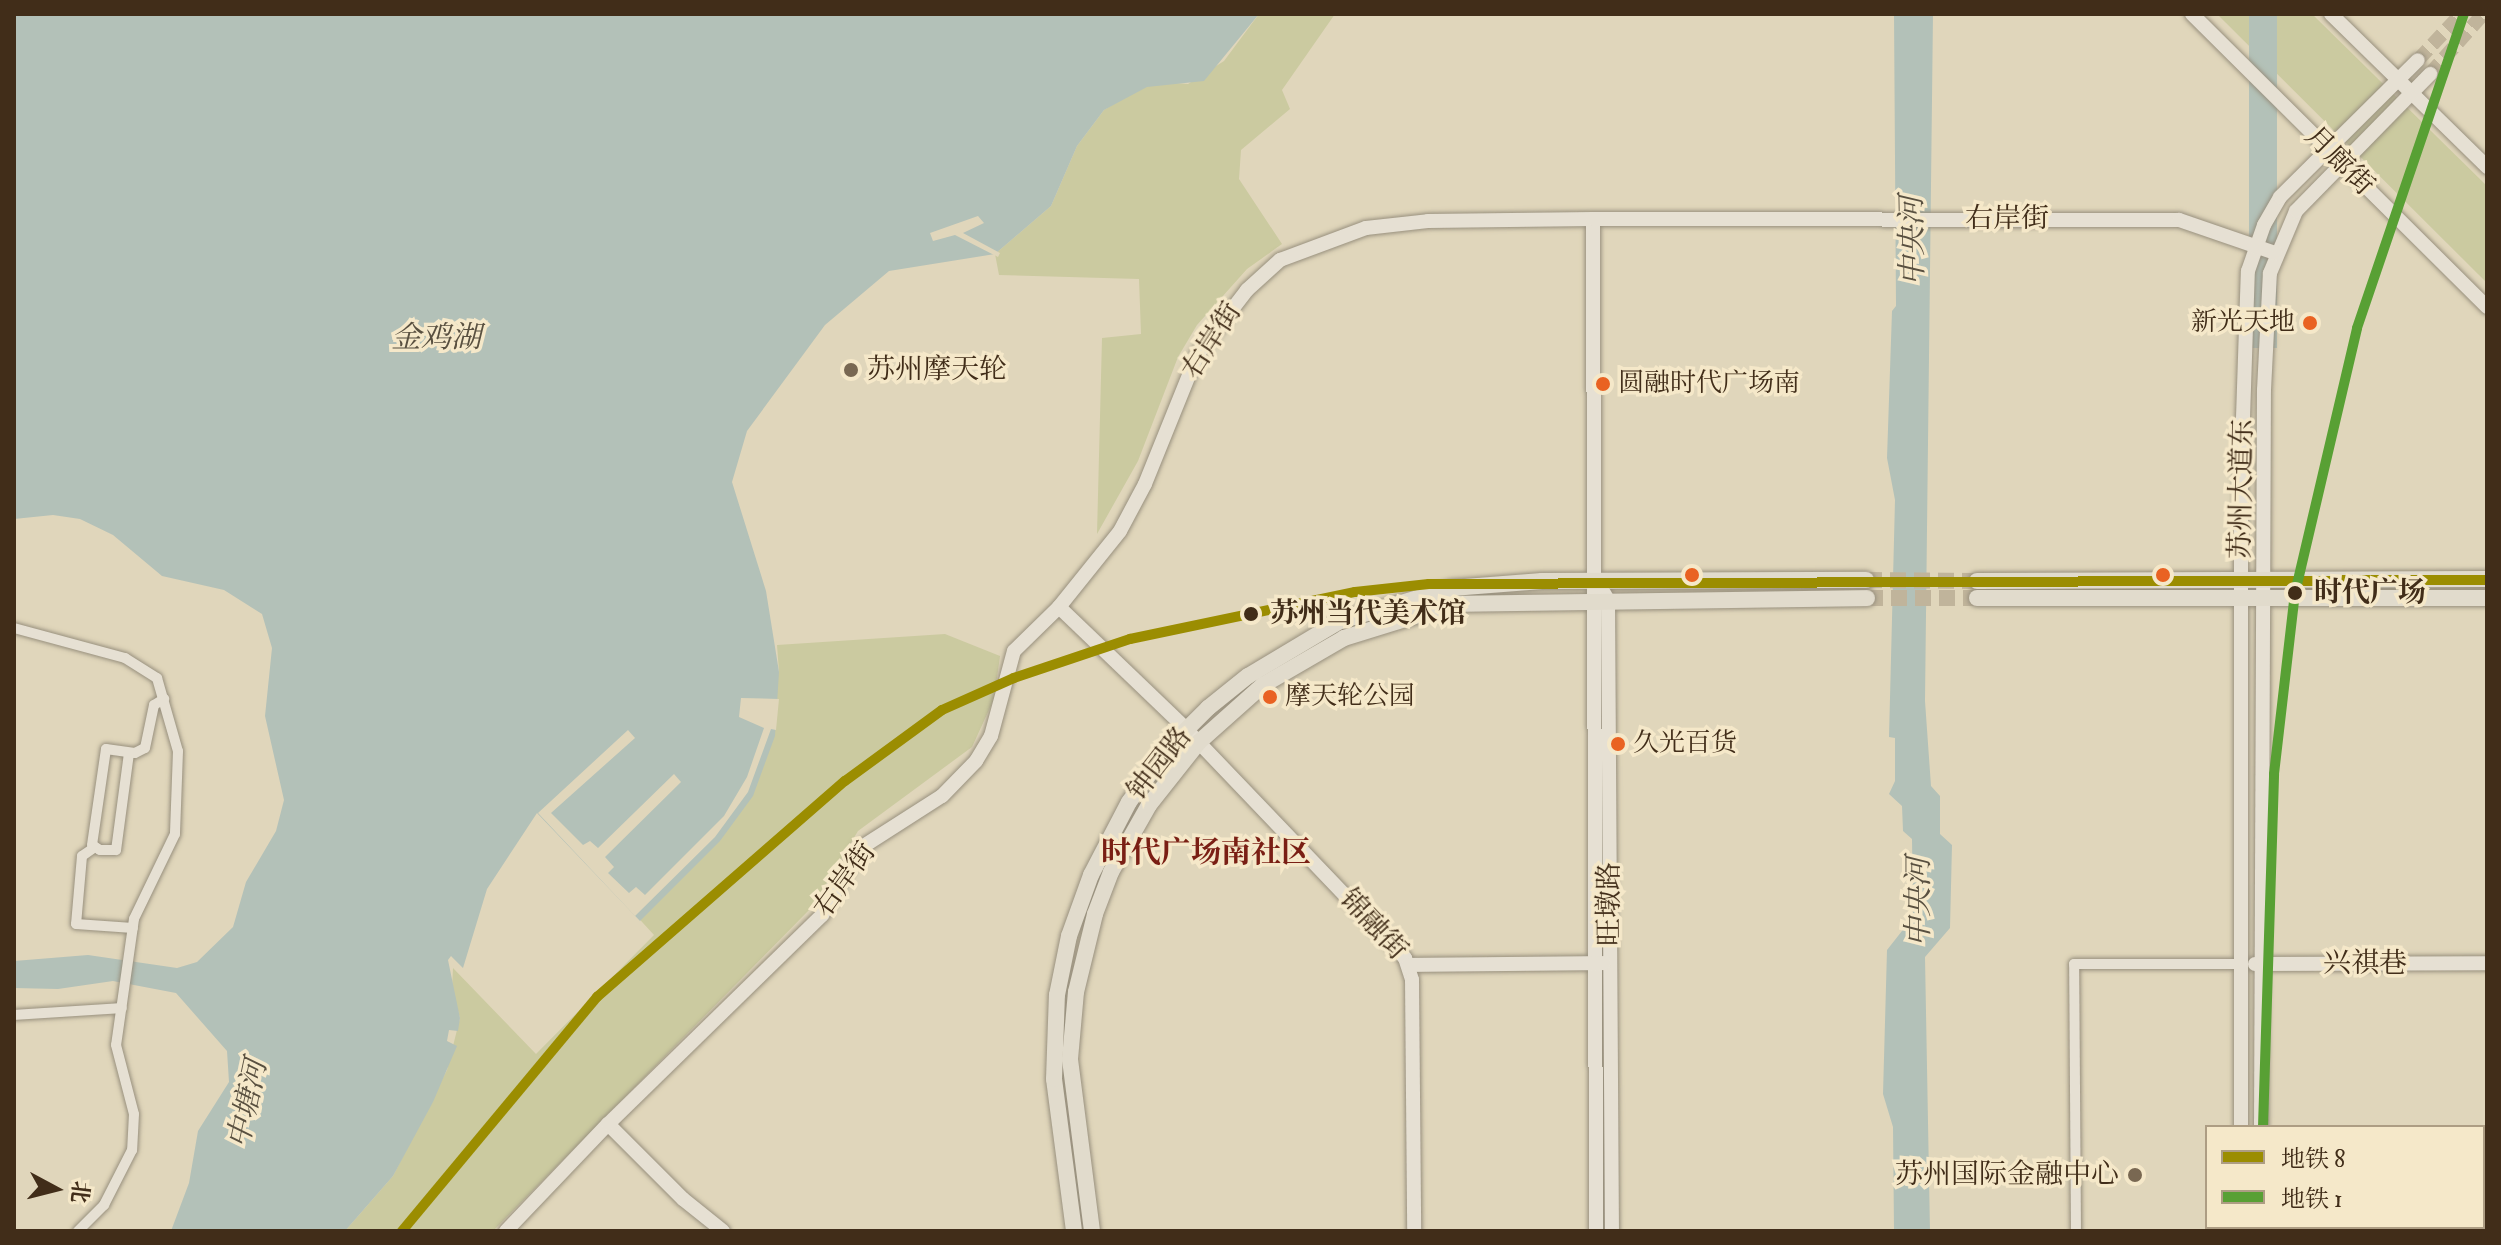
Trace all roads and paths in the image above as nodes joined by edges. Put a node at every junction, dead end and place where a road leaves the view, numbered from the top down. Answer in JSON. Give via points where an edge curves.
{"nodes":[{"id":1,"x":2192,"y":14,"type":"edge"},
{"id":2,"x":2331,"y":14,"type":"edge"},
{"id":3,"x":2418,"y":60,"type":"tunnel mouth"},
{"id":4,"x":2430,"y":74,"type":"tunnel mouth"},
{"id":5,"x":2398,"y":80,"type":"junction"},
{"id":6,"x":2410,"y":93,"type":"junction"},
{"id":7,"x":2327,"y":149,"type":"junction"},
{"id":8,"x":2341,"y":163,"type":"junction"},
{"id":9,"x":2487,"y":167,"type":"edge"},
{"id":10,"x":1593,"y":219,"type":"junction"},
{"id":11,"x":2256,"y":245,"type":"junction"},
{"id":12,"x":2275,"y":253,"type":"junction"},
{"id":13,"x":2487,"y":307,"type":"edge"},
{"id":14,"x":2241,"y":579,"type":"junction"},
{"id":15,"x":2264,"y":579,"type":"junction"},
{"id":16,"x":2487,"y":579,"type":"edge"},
{"id":17,"x":1866,"y":580,"type":"tunnel mouth"},
{"id":18,"x":1597,"y":581,"type":"junction"},
{"id":19,"x":2241,"y":597,"type":"junction"},
{"id":20,"x":1867,"y":598,"type":"tunnel mouth"},
{"id":21,"x":2264,"y":598,"type":"junction"},
{"id":22,"x":2487,"y":598,"type":"edge"},
{"id":23,"x":1601,"y":601,"type":"junction"},
{"id":24,"x":1059,"y":607,"type":"junction"},
{"id":25,"x":14,"y":628,"type":"edge"},
{"id":26,"x":164,"y":699,"type":"junction"},
{"id":27,"x":1186,"y":729,"type":"junction"},
{"id":28,"x":1199,"y":742,"type":"junction"},
{"id":29,"x":129,"y":753,"type":"junction"},
{"id":30,"x":95,"y":847,"type":"junction"},
{"id":31,"x":133,"y":928,"type":"junction"},
{"id":32,"x":1603,"y":963,"type":"junction"},
{"id":33,"x":2487,"y":963,"type":"edge"},
{"id":34,"x":2242,"y":964,"type":"junction"},
{"id":35,"x":2261,"y":964,"type":"junction"},
{"id":36,"x":1409,"y":965,"type":"junction"},
{"id":37,"x":122,"y":1008,"type":"junction"},
{"id":38,"x":14,"y":1015,"type":"edge"},
{"id":39,"x":608,"y":1124,"type":"junction"},
{"id":40,"x":2241,"y":1125,"type":"edge"},
{"id":41,"x":2261,"y":1125,"type":"edge"},
{"id":42,"x":78,"y":1231,"type":"edge"},
{"id":43,"x":506,"y":1231,"type":"edge"},
{"id":44,"x":723,"y":1231,"type":"edge"},
{"id":45,"x":1074,"y":1231,"type":"edge"},
{"id":46,"x":1092,"y":1231,"type":"edge"},
{"id":47,"x":1414,"y":1231,"type":"edge"},
{"id":48,"x":1596,"y":1231,"type":"edge"},
{"id":49,"x":1612,"y":1231,"type":"edge"},
{"id":50,"x":2076,"y":1231,"type":"edge"}],
"edges":[{"from":1,"to":7,"type":"street","name":"月廊街"},
{"from":2,"to":5,"type":"street"},
{"from":3,"to":5,"type":"street","name":"苏州大道东"},
{"from":4,"to":6,"type":"street","name":"苏州大道东"},
{"from":5,"to":6,"type":"street"},
{"from":5,"to":7,"type":"street","name":"苏州大道东"},
{"from":6,"to":8,"type":"street","name":"苏州大道东"},
{"from":6,"to":9,"type":"street"},
{"from":7,"to":8,"type":"street","name":"月廊街"},
{"from":7,"to":11,"type":"street","name":"苏州大道东","via":[[2280,197]]},
{"from":8,"to":12,"type":"street","name":"苏州大道东","via":[[2296,211]]},
{"from":8,"to":13,"type":"street","name":"月廊街"},
{"from":10,"to":11,"type":"street","name":"右岸街","via":[[2179,220]]},
{"from":10,"to":18,"type":"street","name":"旺墩路"},
{"from":10,"to":24,"type":"street","name":"右岸街","via":[[1390,225],[1342,234],[1280,260],[1241,296],[1197,355],[1134,505],[1097,564]]},
{"from":11,"to":12,"type":"street","name":"右岸街"},
{"from":11,"to":14,"type":"street","name":"苏州大道东","via":[[2244,313]]},
{"from":12,"to":15,"type":"street","name":"苏州大道东","via":[[2266,305]]},
{"from":14,"to":15,"type":"main road"},
{"from":14,"to":19,"type":"street","name":"苏州大道东"},
{"from":14,"to":19,"type":"main road","via":[[1977,590]]},
{"from":15,"to":16,"type":"main road"},
{"from":15,"to":21,"type":"street","name":"苏州大道东"},
{"from":17,"to":18,"type":"main road","name":"钟园路"},
{"from":18,"to":23,"type":"street","name":"旺墩路"},
{"from":18,"to":27,"type":"main road","name":"钟园路","via":[[1467,585],[1361,613],[1248,676]]},
{"from":19,"to":21,"type":"main road"},
{"from":19,"to":34,"type":"street","name":"苏州大道东"},
{"from":20,"to":23,"type":"main road","name":"钟园路"},
{"from":21,"to":22,"type":"main road"},
{"from":21,"to":35,"type":"street","name":"苏州大道东"},
{"from":23,"to":28,"type":"main road","name":"钟园路","via":[[1472,601],[1365,629],[1280,672]]},
{"from":23,"to":32,"type":"street","name":"旺墩路"},
{"from":24,"to":27,"type":"street","name":"锦融街"},
{"from":24,"to":39,"type":"street","name":"右岸街","via":[[1014,651],[991,736],[976,761],[942,796],[859,849],[822,915]]},
{"from":25,"to":26,"type":"street","via":[[125,658],[157,678]]},
{"from":26,"to":29,"type":"street","via":[[154,705],[145,748]]},
{"from":26,"to":31,"type":"street","via":[[178,751],[175,834],[162,870],[143,894]]},
{"from":27,"to":28,"type":"street","name":"锦融街"},
{"from":27,"to":45,"type":"main road","name":"钟园路","via":[[1116,825],[1078,908],[1059,976],[1055,1097]]},
{"from":28,"to":36,"type":"street","name":"锦融街"},
{"from":28,"to":46,"type":"main road","name":"钟园路","via":[[1149,805],[1120,853],[1082,961],[1071,1078]]},
{"from":29,"to":30,"type":"street","via":[[116,850]]},
{"from":29,"to":30,"type":"street","via":[[106,749]]},
{"from":30,"to":31,"type":"street","via":[[82,856],[76,924]]},
{"from":31,"to":37,"type":"street"},
{"from":32,"to":36,"type":"street","name":"锦融街"},
{"from":32,"to":48,"type":"street","name":"旺墩路"},
{"from":32,"to":49,"type":"street","name":"旺墩路"},
{"from":33,"to":35,"type":"street","name":"兴祺巷"},
{"from":34,"to":35,"type":"street","name":"兴祺巷"},
{"from":34,"to":40,"type":"street","name":"苏州大道东"},
{"from":34,"to":50,"type":"street","via":[[2074,964]]},
{"from":35,"to":41,"type":"street","name":"苏州大道东"},
{"from":36,"to":47,"type":"street"},
{"from":37,"to":38,"type":"street"},
{"from":37,"to":42,"type":"street","via":[[116,1045],[134,1114],[132,1150],[104,1205]]},
{"from":39,"to":43,"type":"street","name":"右岸街"},
{"from":39,"to":44,"type":"street"}]}
